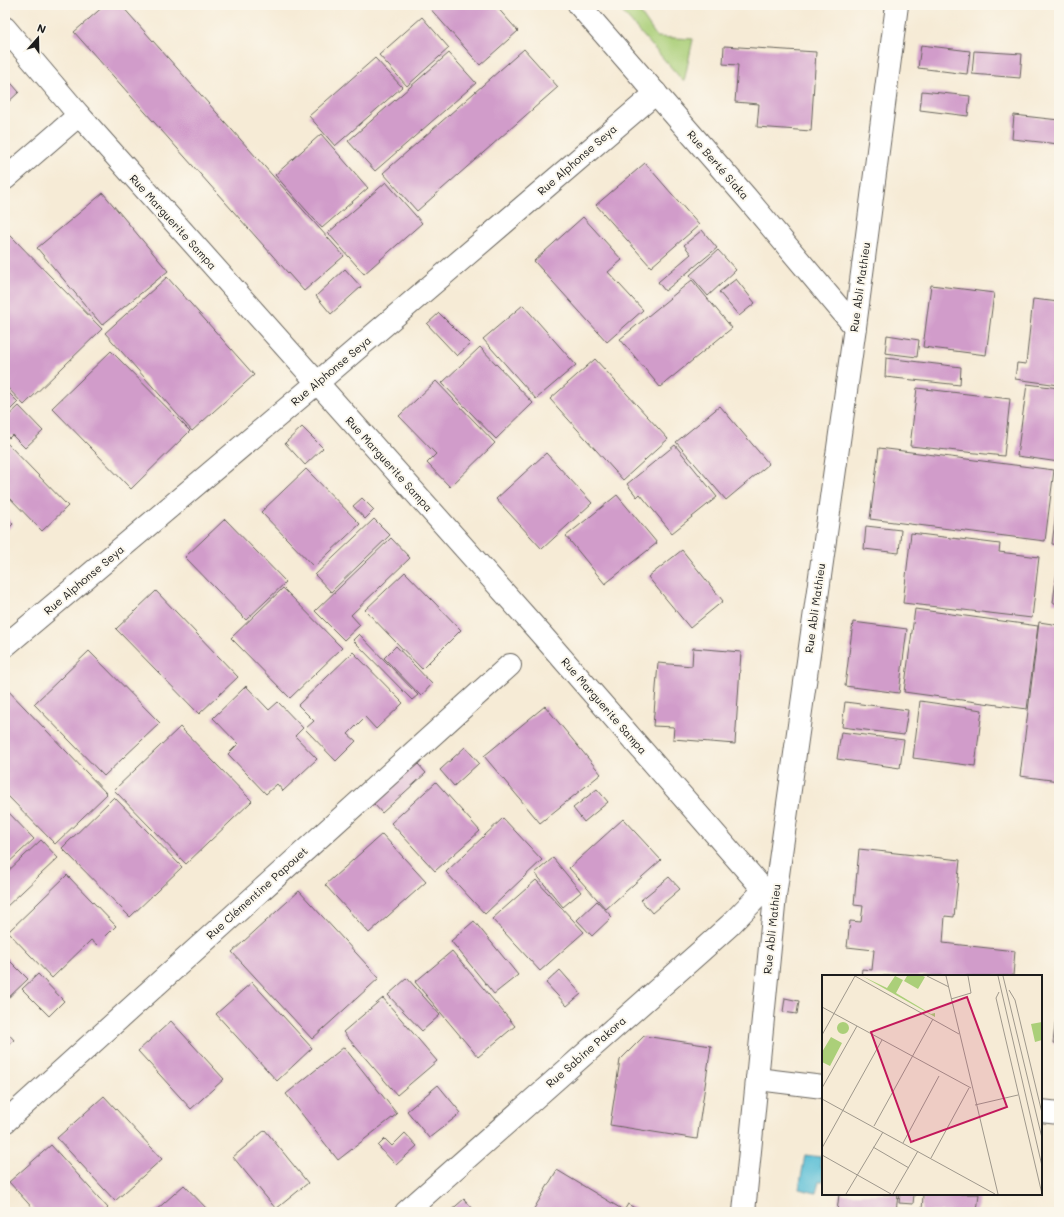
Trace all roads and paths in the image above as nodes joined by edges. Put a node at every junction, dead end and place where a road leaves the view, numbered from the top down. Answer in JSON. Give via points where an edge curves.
{"nodes":[{"id":1,"x":579,"y":5,"type":"edge"},
{"id":2,"x":896,"y":5,"type":"edge"},
{"id":3,"x":5,"y":28,"type":"edge"},
{"id":4,"x":656,"y":94,"type":"junction"},
{"id":5,"x":79,"y":116,"type":"junction"},
{"id":6,"x":5,"y":179,"type":"edge"},
{"id":7,"x":855,"y":328,"type":"junction"},
{"id":8,"x":316,"y":383,"type":"junction"},
{"id":9,"x":5,"y":646,"type":"edge"},
{"id":10,"x":510,"y":665,"type":"dead end"},
{"id":11,"x":770,"y":893,"type":"junction"},
{"id":12,"x":757,"y":1079,"type":"junction"},
{"id":13,"x":822,"y":1086,"type":"edge"},
{"id":14,"x":1042,"y":1111,"type":"edge"},
{"id":15,"x":1059,"y":1113,"type":"edge"},
{"id":16,"x":5,"y":1122,"type":"edge"},
{"id":17,"x":406,"y":1212,"type":"edge"},
{"id":18,"x":744,"y":1212,"type":"edge"}],
"edges":[{"from":1,"to":4,"type":"street","name":"Rue Berté Siaka"},
{"from":2,"to":7,"type":"street","name":"Rue Abli Mathieu"},
{"from":3,"to":5,"type":"street","name":"Rue Marguerite Sampa"},
{"from":4,"to":7,"type":"street","name":"Rue Berté Siaka"},
{"from":4,"to":8,"type":"street","name":"Rue Alphonse Seya"},
{"from":5,"to":6,"type":"street"},
{"from":5,"to":8,"type":"street","name":"Rue Marguerite Sampa"},
{"from":7,"to":11,"type":"street","name":"Rue Abli Mathieu"},
{"from":8,"to":9,"type":"street","name":"Rue Alphonse Seya"},
{"from":8,"to":11,"type":"street","name":"Rue Marguerite Sampa"},
{"from":10,"to":16,"type":"street","name":"Rue Clémentine Papouet"},
{"from":11,"to":12,"type":"street","name":"Rue Abli Mathieu"},
{"from":11,"to":17,"type":"street","name":"Rue Sabine Pakora","via":[[730,925]]},
{"from":12,"to":13,"type":"street"},
{"from":12,"to":18,"type":"street","name":"Rue Abli Mathieu"},
{"from":14,"to":15,"type":"street"}]}
